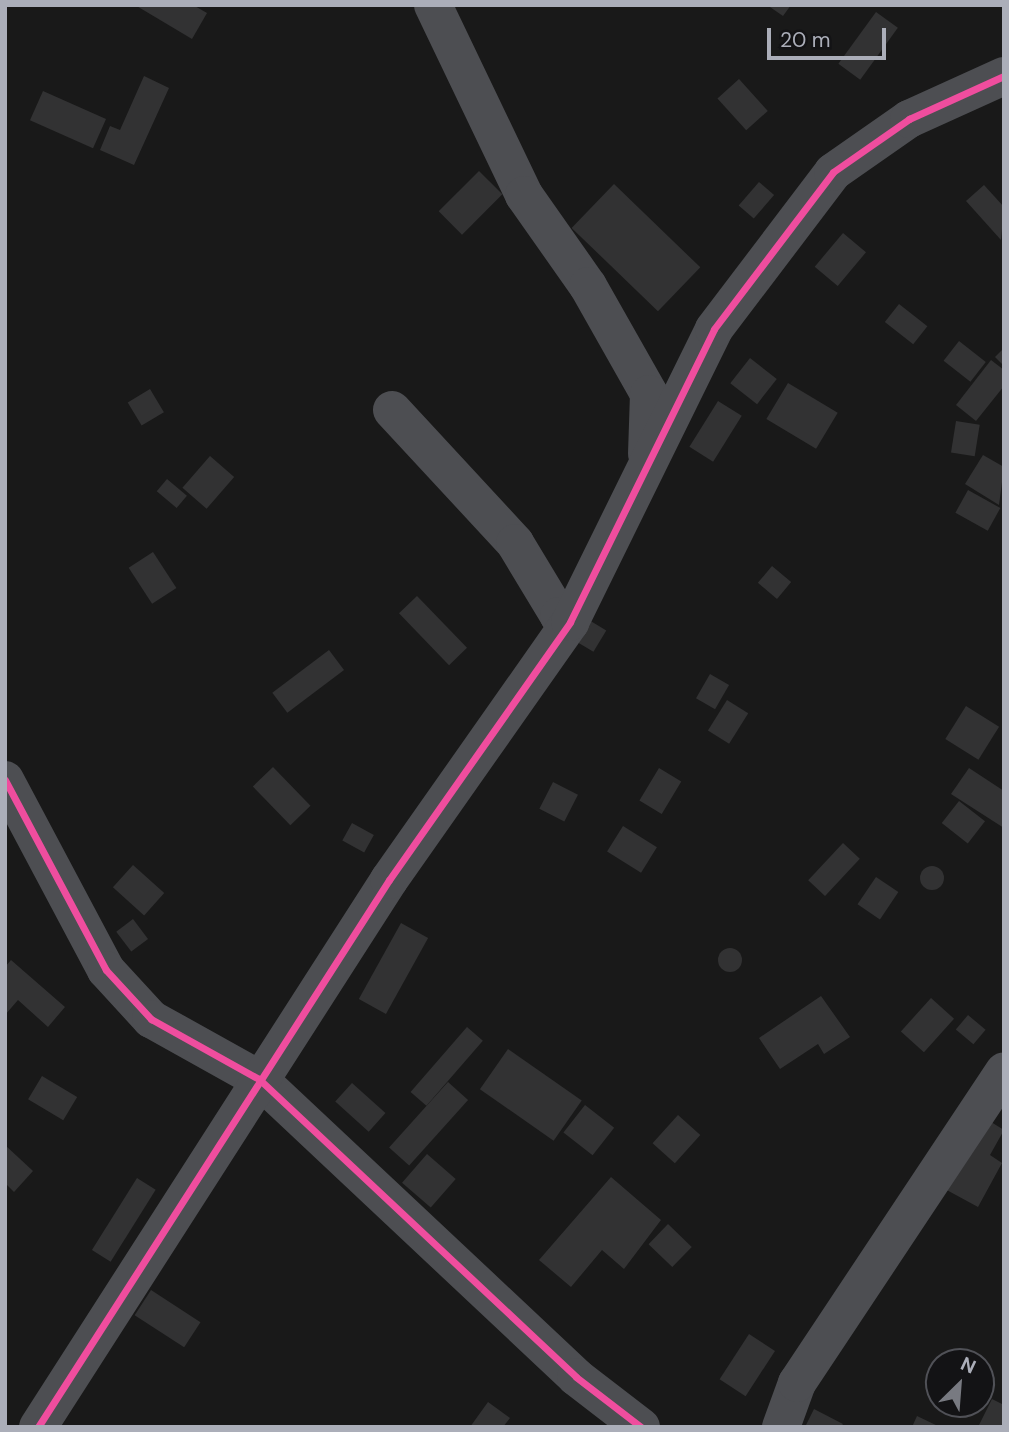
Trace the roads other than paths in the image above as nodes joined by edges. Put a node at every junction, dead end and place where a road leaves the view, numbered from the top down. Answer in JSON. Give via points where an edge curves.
{"nodes":[{"id":1,"x":433,"y":5,"type":"edge"},
{"id":2,"x":1004,"y":76,"type":"edge"},
{"id":3,"x":392,"y":411,"type":"dead end"},
{"id":4,"x":647,"y":464,"type":"junction"},
{"id":5,"x":570,"y":622,"type":"junction"},
{"id":6,"x":5,"y":780,"type":"edge"},
{"id":7,"x":1004,"y":1072,"type":"edge"},
{"id":8,"x":259,"y":1079,"type":"junction"},
{"id":9,"x":38,"y":1427,"type":"edge"},
{"id":10,"x":641,"y":1427,"type":"edge"},
{"id":11,"x":780,"y":1427,"type":"edge"}],
"edges":[{"from":1,"to":4,"type":"street","via":[[524,195],[588,286],[649,394]]},
{"from":2,"to":4,"type":"street","via":[[909,119],[833,172],[714,329]]},
{"from":3,"to":5,"type":"street","via":[[515,543],[559,616]]},
{"from":4,"to":5,"type":"street"},
{"from":5,"to":8,"type":"street","via":[[389,880]]},
{"from":6,"to":8,"type":"street","via":[[106,970],[150,1019]]},
{"from":7,"to":11,"type":"street","via":[[797,1383]]},
{"from":8,"to":9,"type":"street"},
{"from":8,"to":10,"type":"street","via":[[576,1377]]}]}
